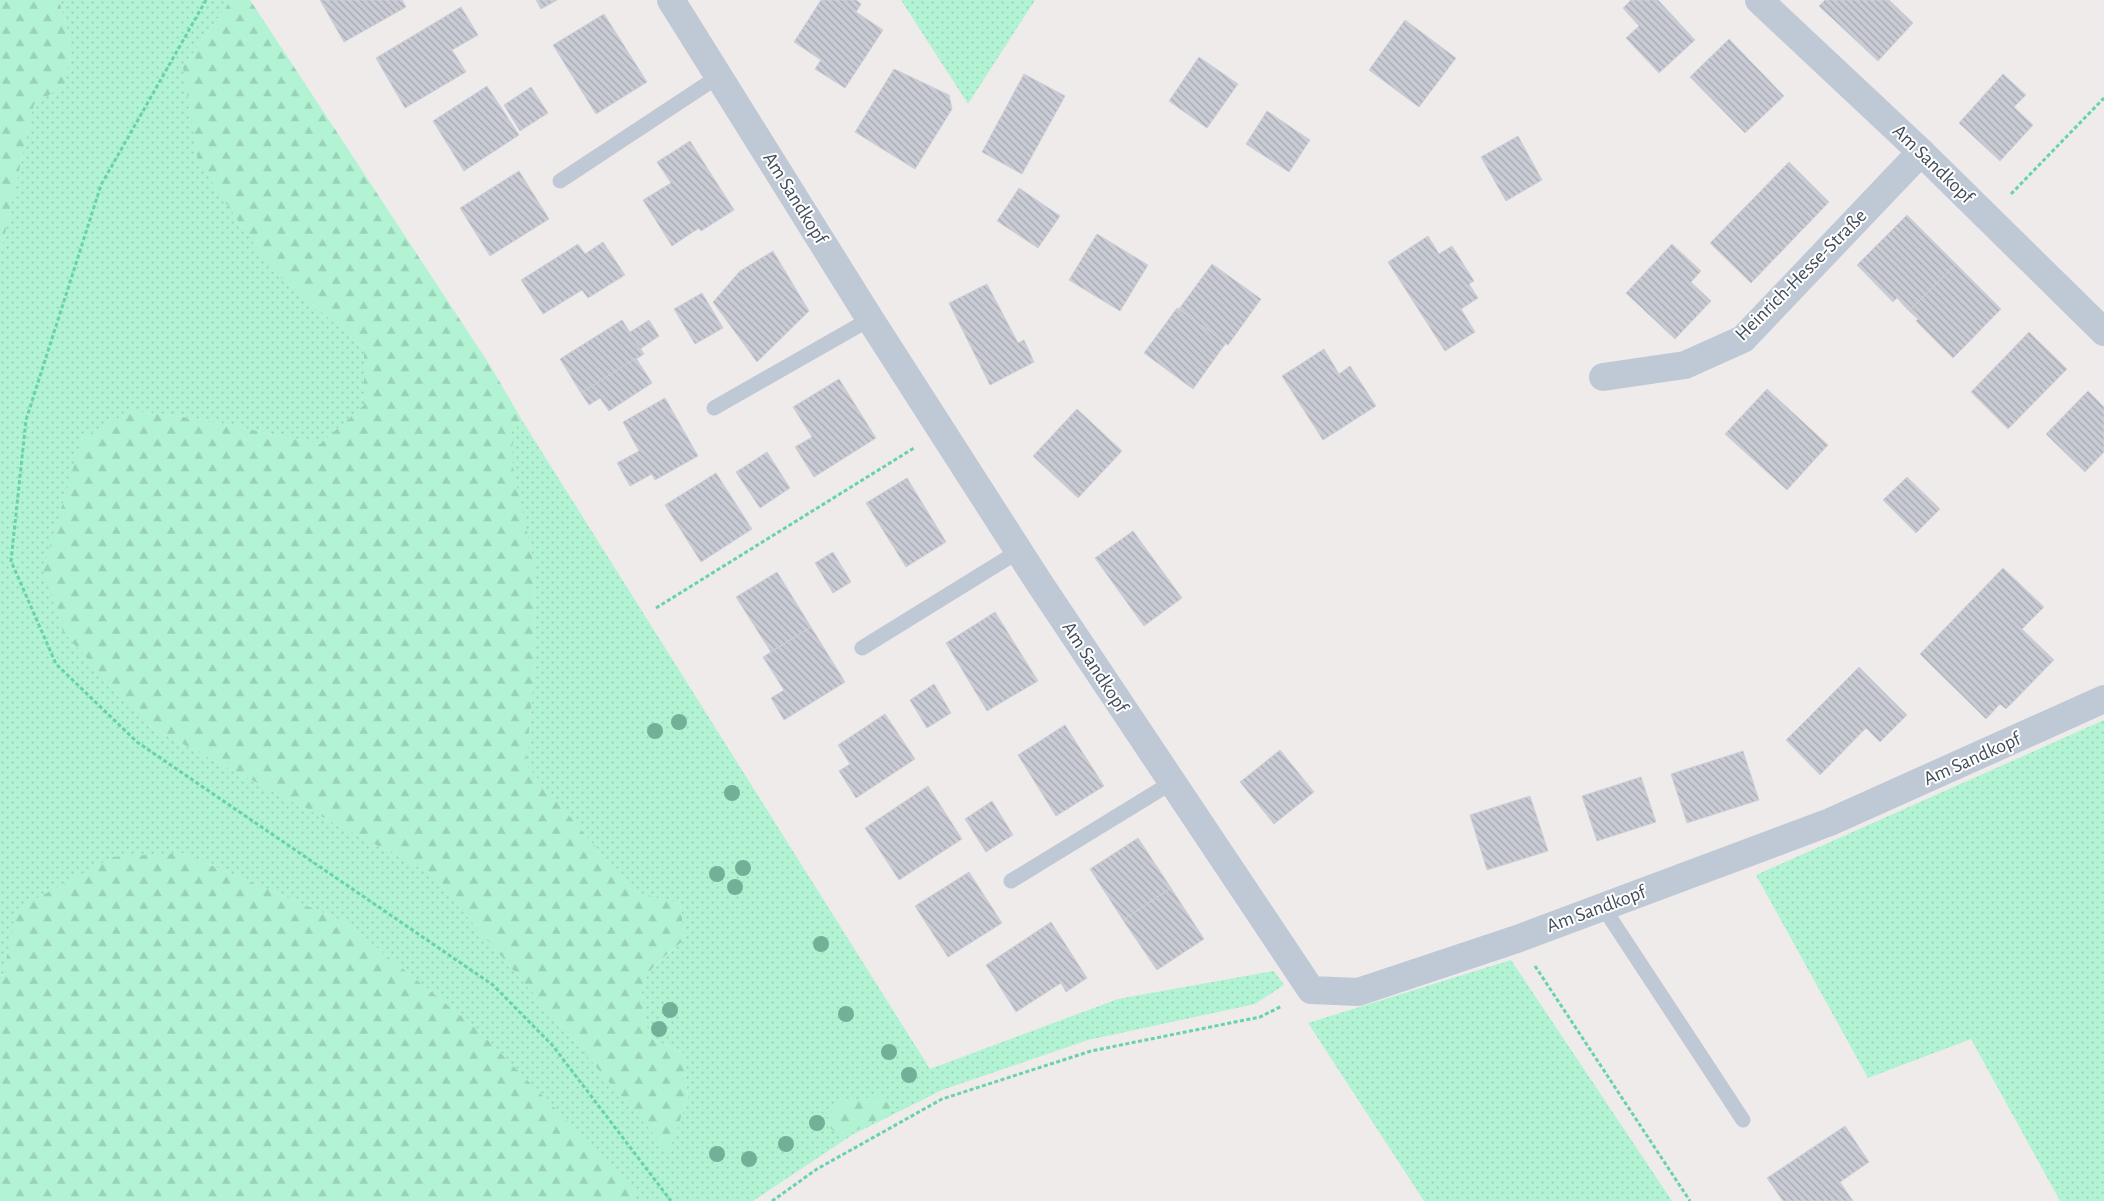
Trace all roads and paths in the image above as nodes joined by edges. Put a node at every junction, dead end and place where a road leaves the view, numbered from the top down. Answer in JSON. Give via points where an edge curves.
{"nodes":[{"id":1,"x":206,"y":0,"type":"edge"},
{"id":2,"x":671,"y":0,"type":"edge"},
{"id":3,"x":1759,"y":0,"type":"edge"},
{"id":4,"x":719,"y":76,"type":"junction"},
{"id":5,"x":2104,"y":98,"type":"edge"},
{"id":6,"x":1921,"y":152,"type":"junction"},
{"id":7,"x":560,"y":181,"type":"dead end"},
{"id":8,"x":1989,"y":218,"type":"junction"},
{"id":9,"x":870,"y":319,"type":"junction"},
{"id":10,"x":2104,"y":332,"type":"edge"},
{"id":11,"x":1603,"y":377,"type":"dead end"},
{"id":12,"x":714,"y":408,"type":"dead end"},
{"id":13,"x":942,"y":430,"type":"junction"},
{"id":14,"x":1019,"y":551,"type":"junction"},
{"id":15,"x":656,"y":608,"type":"dead end"},
{"id":16,"x":862,"y":648,"type":"dead end"},
{"id":17,"x":2104,"y":699,"type":"edge"},
{"id":18,"x":1171,"y":783,"type":"junction"},
{"id":19,"x":1011,"y":881,"type":"dead end"},
{"id":20,"x":1603,"y":907,"type":"junction"},
{"id":21,"x":1517,"y":939,"type":"junction"},
{"id":22,"x":1311,"y":990,"type":"junction"},
{"id":23,"x":1743,"y":1120,"type":"dead end"},
{"id":24,"x":671,"y":1201,"type":"edge"},
{"id":25,"x":772,"y":1201,"type":"edge"},
{"id":26,"x":1690,"y":1201,"type":"edge"}],
"edges":[{"from":1,"to":24,"type":"path","via":[[101,185],[26,420],[11,561],[56,664],[136,742],[493,985],[553,1046]]},
{"from":2,"to":4,"type":"street","name":"Am Sandkopf"},
{"from":3,"to":6,"type":"street","name":"Am Sandkopf"},
{"from":4,"to":7,"type":"lane"},
{"from":4,"to":9,"type":"street","name":"Am Sandkopf"},
{"from":5,"to":8,"type":"path"},
{"from":6,"to":8,"type":"street","name":"Am Sandkopf"},
{"from":6,"to":11,"type":"street","name":"Heinrich-Hesse-Straße","via":[[1743,339],[1685,365]]},
{"from":8,"to":10,"type":"street","name":"Am Sandkopf"},
{"from":9,"to":12,"type":"lane"},
{"from":9,"to":13,"type":"street","name":"Am Sandkopf"},
{"from":13,"to":14,"type":"street","name":"Am Sandkopf"},
{"from":13,"to":15,"type":"path"},
{"from":14,"to":16,"type":"lane"},
{"from":14,"to":18,"type":"street","name":"Am Sandkopf"},
{"from":17,"to":20,"type":"street","name":"Am Sandkopf","via":[[1830,822]]},
{"from":18,"to":19,"type":"lane"},
{"from":18,"to":22,"type":"street","name":"Am Sandkopf"},
{"from":20,"to":21,"type":"street","name":"Am Sandkopf"},
{"from":20,"to":23,"type":"lane"},
{"from":21,"to":22,"type":"street","name":"Am Sandkopf","via":[[1358,992]]},
{"from":21,"to":26,"type":"path"},
{"from":22,"to":25,"type":"path","via":[[1260,1016],[1091,1051],[942,1099],[817,1168]]}]}
